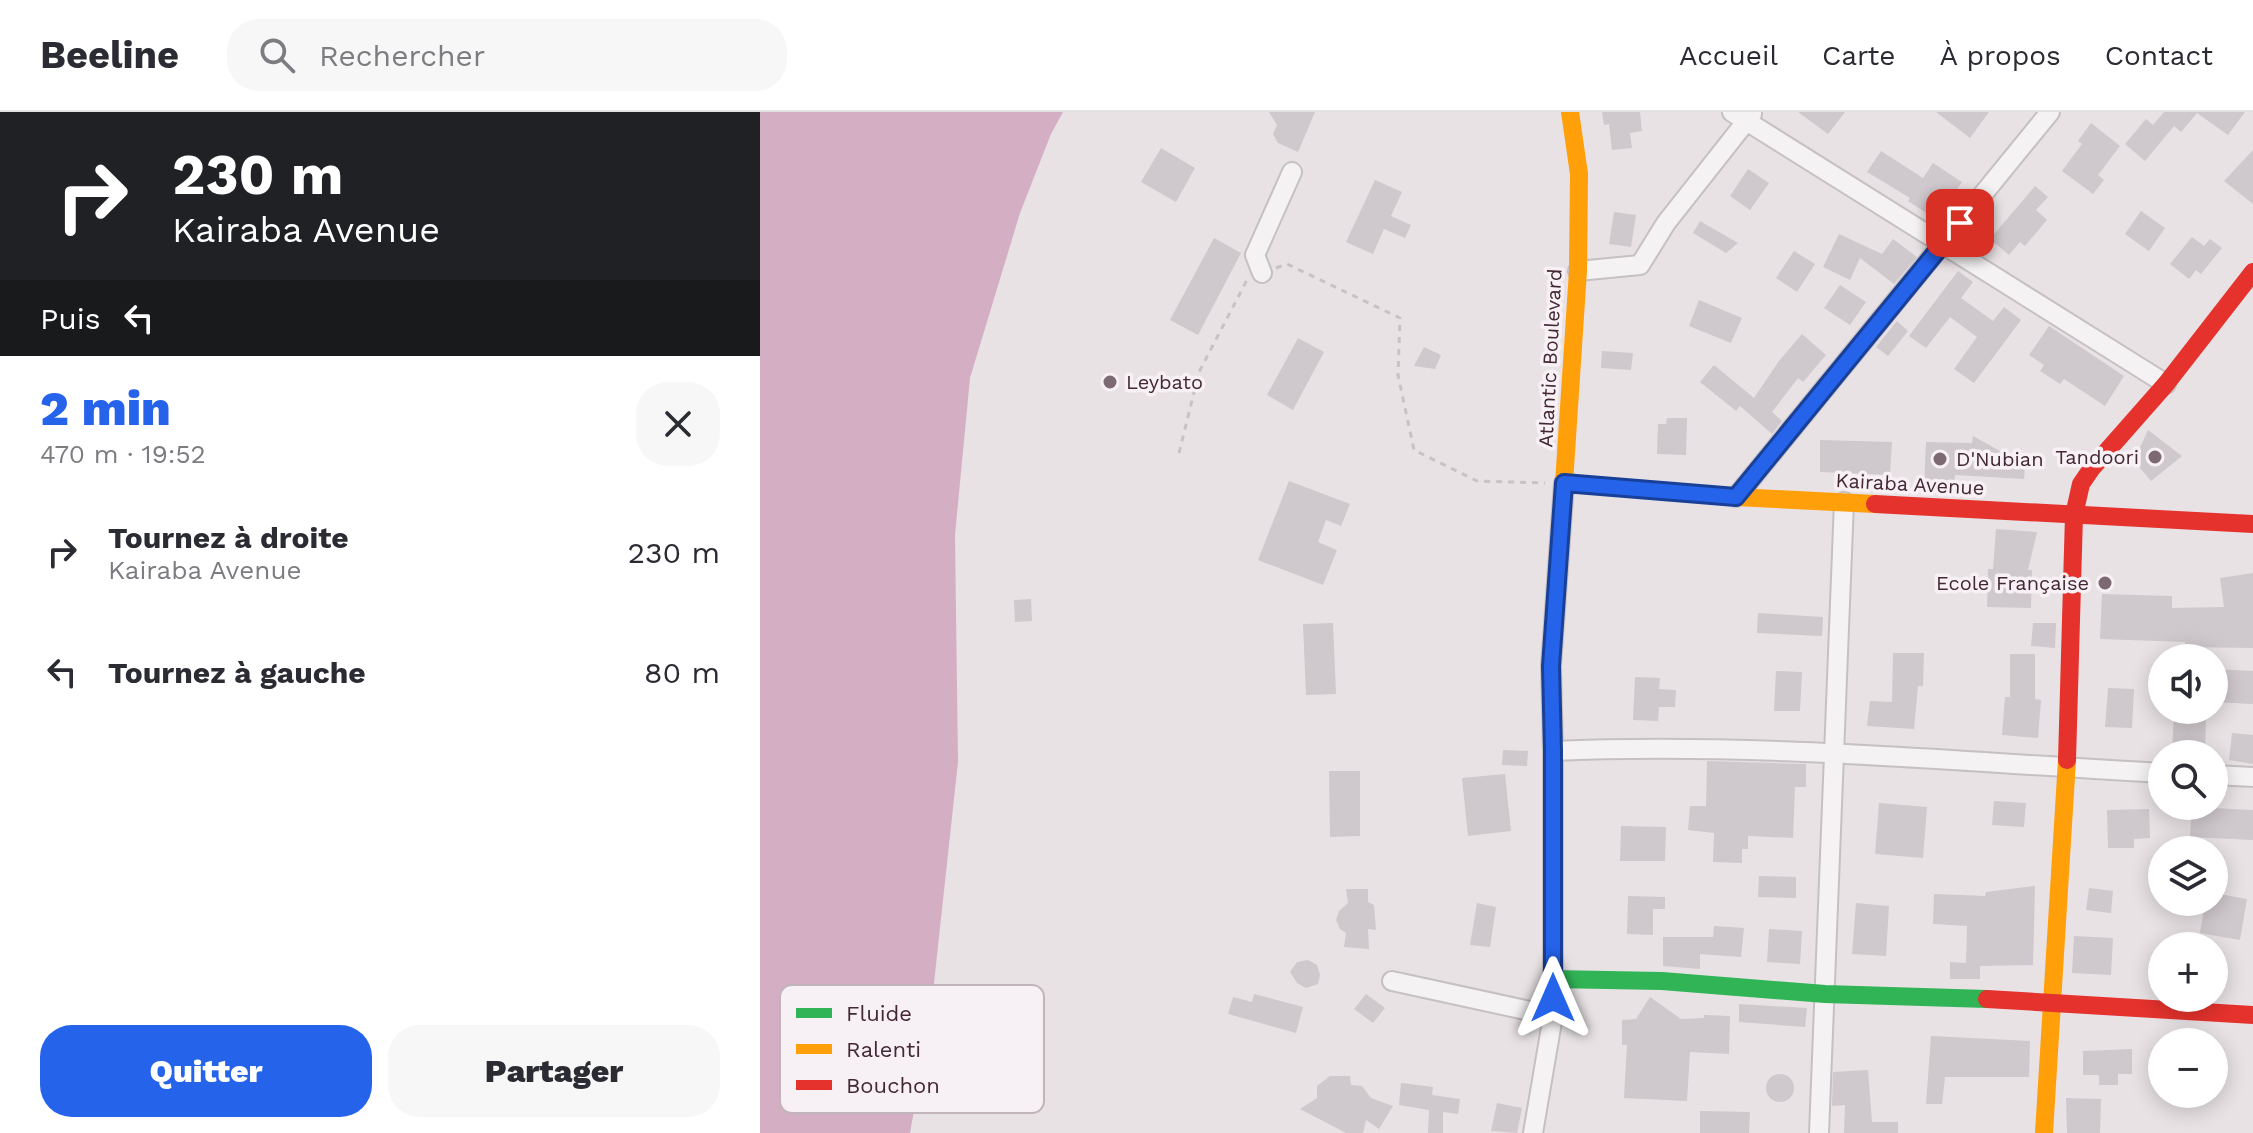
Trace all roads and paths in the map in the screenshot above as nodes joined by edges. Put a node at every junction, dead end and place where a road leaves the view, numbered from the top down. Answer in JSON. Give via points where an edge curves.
{"nodes":[{"id":1,"x":1570,"y":112,"type":"edge"},
{"id":2,"x":2050,"y":112,"type":"edge"},
{"id":3,"x":1745,"y":115,"type":"edge"},
{"id":4,"x":1292,"y":172,"type":"dead end"},
{"id":5,"x":1942,"y":245,"type":"junction"},
{"id":6,"x":1578,"y":271,"type":"junction"},
{"id":7,"x":2253,"y":272,"type":"edge"},
{"id":8,"x":1262,"y":273,"type":"junction"},
{"id":9,"x":2166,"y":384,"type":"junction"},
{"id":10,"x":1179,"y":453,"type":"dead end"},
{"id":11,"x":1564,"y":483,"type":"junction"},
{"id":12,"x":1736,"y":497,"type":"junction"},
{"id":13,"x":1844,"y":502,"type":"junction"},
{"id":14,"x":2074,"y":515,"type":"junction"},
{"id":15,"x":2253,"y":524,"type":"edge"},
{"id":16,"x":1553,"y":751,"type":"junction"},
{"id":17,"x":1834,"y":752,"type":"junction"},
{"id":18,"x":2067,"y":768,"type":"junction"},
{"id":19,"x":2148,"y":772,"type":"edge"},
{"id":20,"x":2228,"y":776,"type":"edge"},
{"id":21,"x":2253,"y":777,"type":"edge"},
{"id":22,"x":1552,"y":979,"type":"junction"},
{"id":23,"x":1392,"y":981,"type":"dead end"},
{"id":24,"x":1825,"y":994,"type":"junction"},
{"id":25,"x":2053,"y":1001,"type":"junction"},
{"id":26,"x":2253,"y":1015,"type":"edge"},
{"id":27,"x":1553,"y":1016,"type":"junction"},
{"id":28,"x":1533,"y":1133,"type":"edge"},
{"id":29,"x":1819,"y":1133,"type":"edge"},
{"id":30,"x":2044,"y":1133,"type":"edge"}],
"edges":[{"from":1,"to":6,"type":"street","name":"Atlantic Boulevard","via":[[1579,174]]},
{"from":2,"to":5,"type":"street"},
{"from":3,"to":5,"type":"street"},
{"from":3,"to":6,"type":"street","via":[[1640,265]]},
{"from":4,"to":8,"type":"street","via":[[1255,255]]},
{"from":5,"to":9,"type":"street"},
{"from":5,"to":12,"type":"street"},
{"from":6,"to":11,"type":"street","name":"Atlantic Boulevard"},
{"from":7,"to":9,"type":"street"},
{"from":8,"to":10,"type":"path","via":[[1247,279],[1199,372]]},
{"from":8,"to":11,"type":"path","via":[[1287,264],[1400,318],[1398,375],[1414,450],[1477,481]]},
{"from":9,"to":14,"type":"street","via":[[2092,468],[2081,484]]},
{"from":11,"to":12,"type":"street","name":"Kairaba Avenue"},
{"from":11,"to":16,"type":"street","name":"Atlantic Boulevard","via":[[1551,666]]},
{"from":12,"to":13,"type":"street","name":"Kairaba Avenue"},
{"from":13,"to":14,"type":"street","name":"Kairaba Avenue"},
{"from":13,"to":17,"type":"street"},
{"from":14,"to":15,"type":"street","name":"Kairaba Avenue"},
{"from":14,"to":18,"type":"street"},
{"from":16,"to":17,"type":"street"},
{"from":16,"to":22,"type":"street","name":"Atlantic Boulevard"},
{"from":17,"to":18,"type":"street"},
{"from":17,"to":24,"type":"street"},
{"from":18,"to":19,"type":"street"},
{"from":18,"to":25,"type":"street"},
{"from":20,"to":21,"type":"street"},
{"from":22,"to":24,"type":"street","via":[[1662,981]]},
{"from":22,"to":27,"type":"street","name":"Atlantic Boulevard"},
{"from":23,"to":27,"type":"street"},
{"from":24,"to":25,"type":"street"},
{"from":24,"to":29,"type":"street"},
{"from":25,"to":26,"type":"street"},
{"from":25,"to":30,"type":"street"},
{"from":27,"to":28,"type":"street","name":"Atlantic Boulevard"}]}
